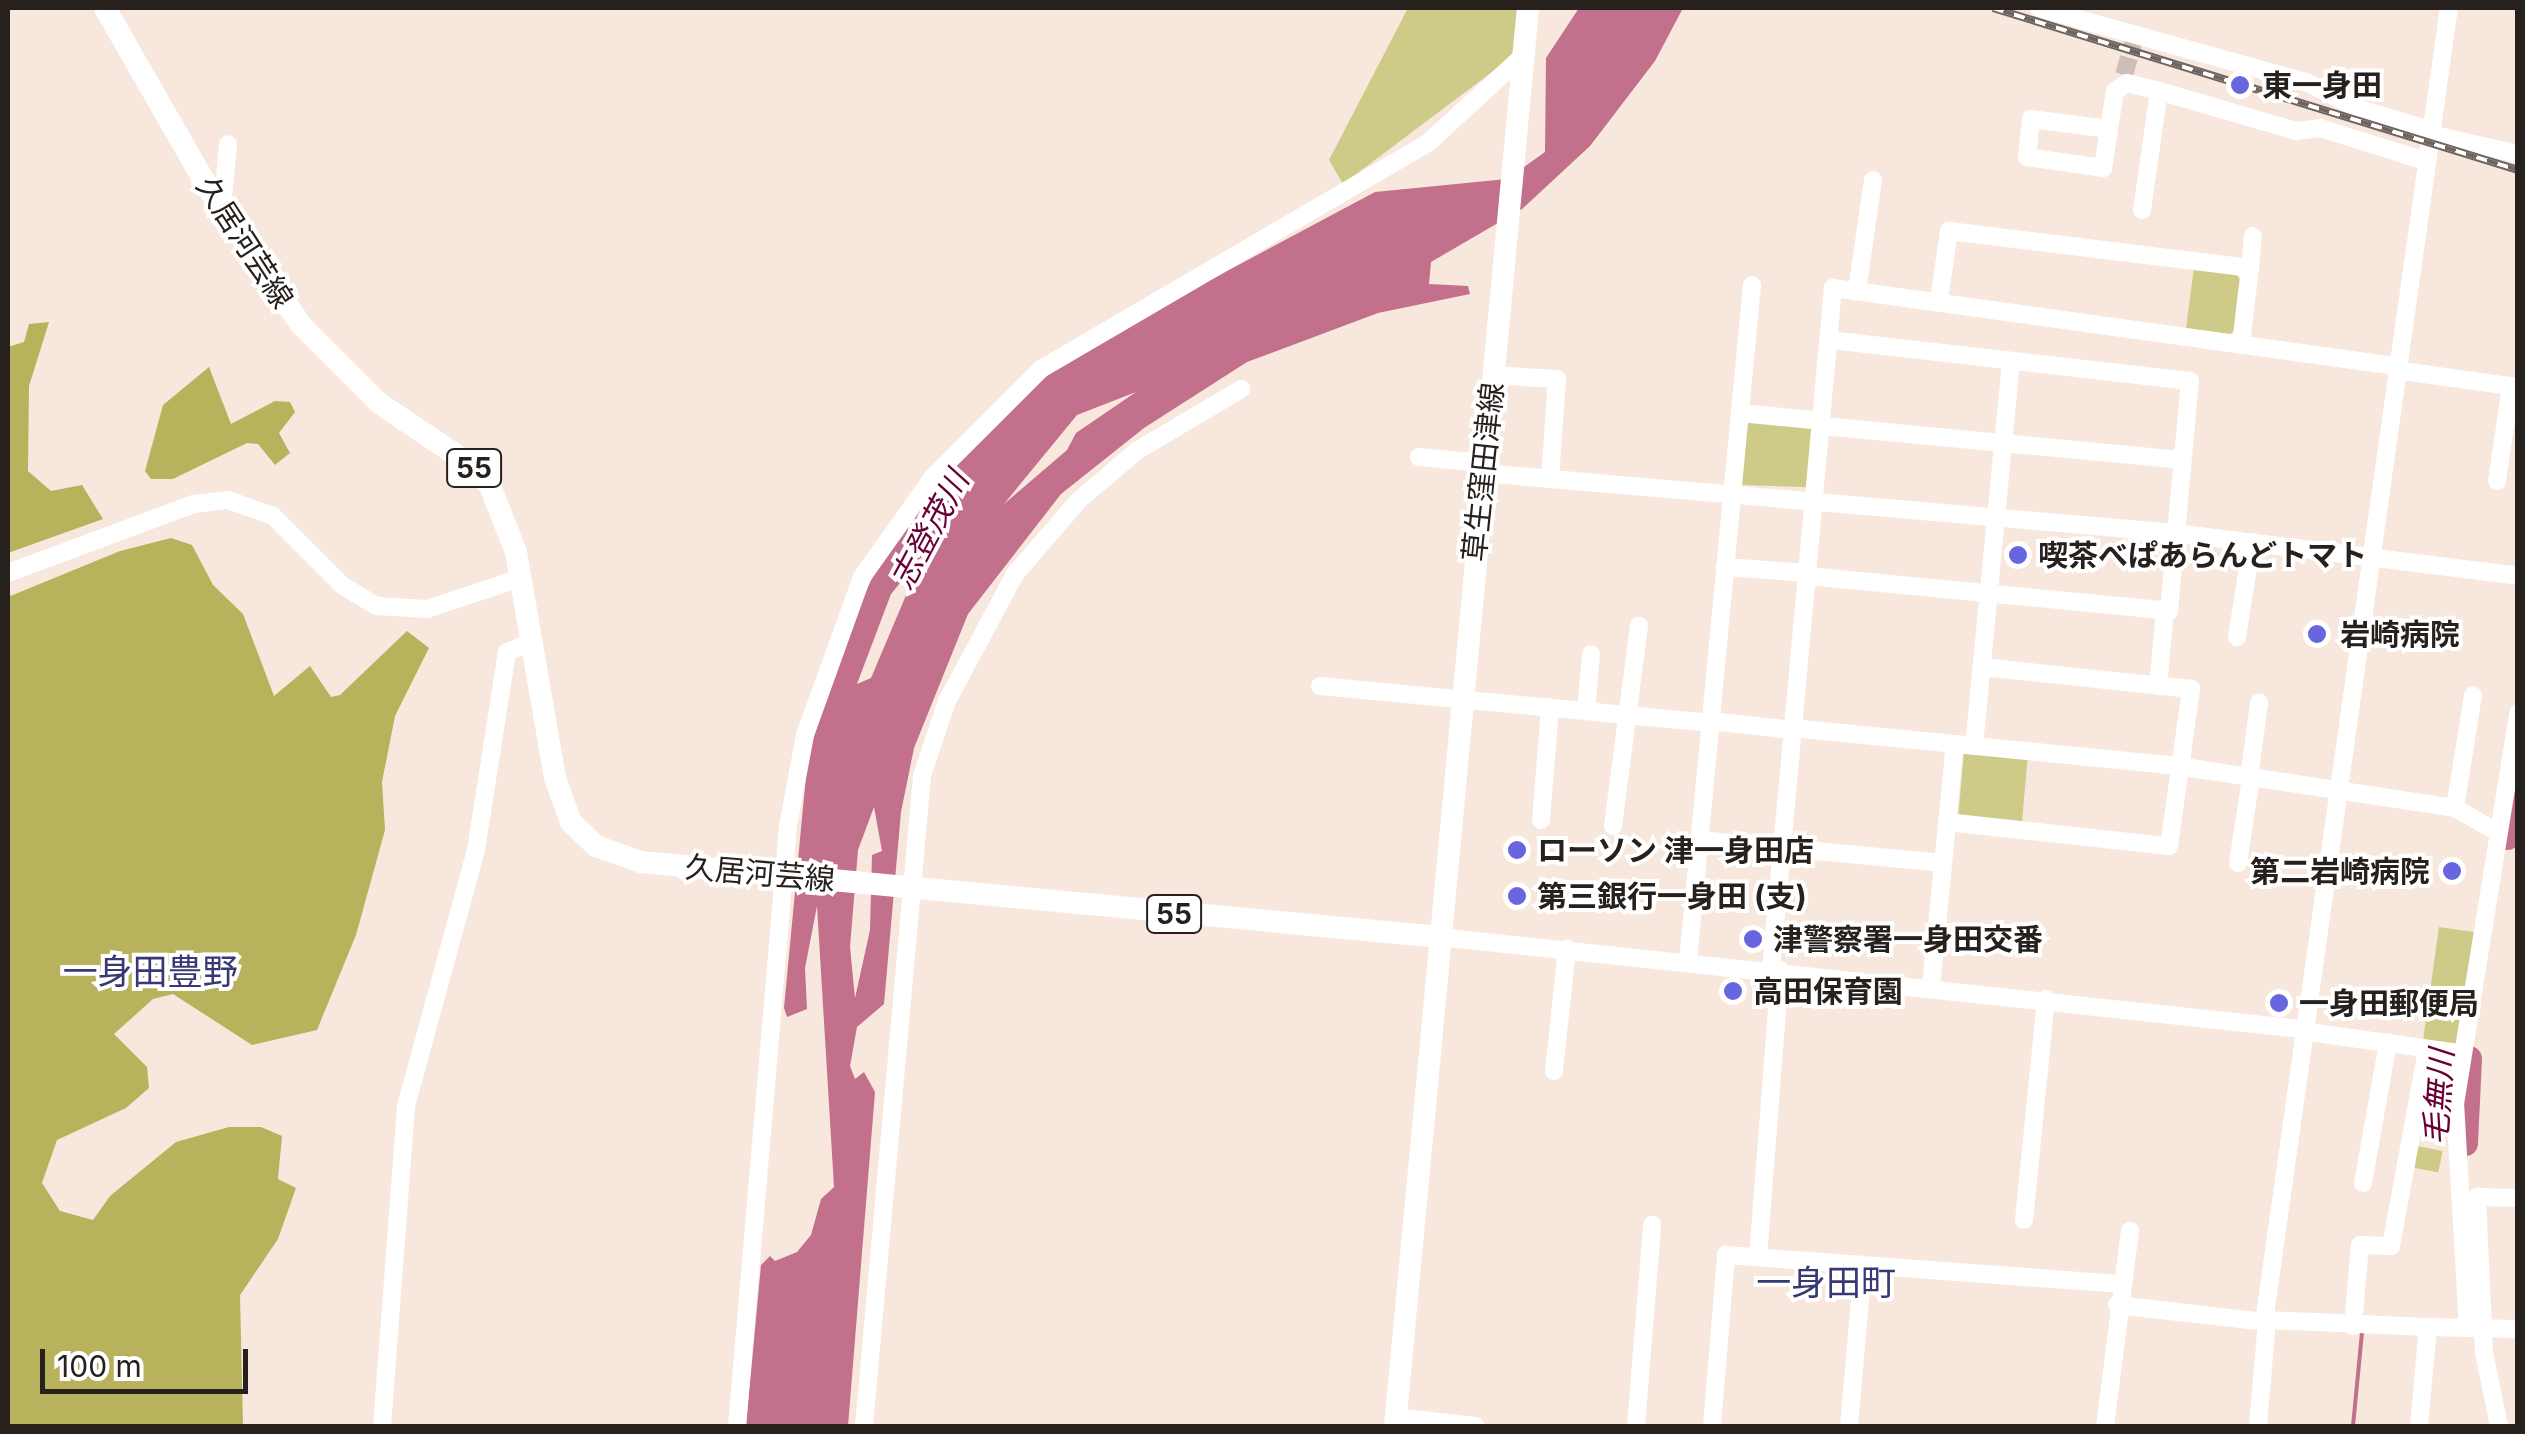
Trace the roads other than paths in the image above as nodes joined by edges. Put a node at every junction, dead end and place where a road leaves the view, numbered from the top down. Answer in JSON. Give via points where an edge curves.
{"nodes":[{"id":1,"x":105,"y":8,"type":"edge"},
{"id":2,"x":1528,"y":8,"type":"edge"},
{"id":3,"x":2039,"y":8,"type":"edge"},
{"id":4,"x":2449,"y":8,"type":"edge"},
{"id":5,"x":1522,"y":66,"type":"junction"},
{"id":6,"x":2160,"y":91,"type":"junction"},
{"id":7,"x":2330,"y":96,"type":"junction"},
{"id":8,"x":2320,"y":128,"type":"junction"},
{"id":9,"x":2109,"y":129,"type":"junction"},
{"id":10,"x":2430,"y":132,"type":"junction"},
{"id":11,"x":228,"y":144,"type":"dead end"},
{"id":12,"x":2518,"y":154,"type":"edge"},
{"id":13,"x":2425,"y":161,"type":"junction"},
{"id":14,"x":1873,"y":180,"type":"dead end"},
{"id":15,"x":222,"y":208,"type":"junction"},
{"id":16,"x":2142,"y":210,"type":"dead end"},
{"id":17,"x":2253,"y":236,"type":"dead end"},
{"id":18,"x":2250,"y":268,"type":"junction"},
{"id":19,"x":1752,"y":286,"type":"dead end"},
{"id":20,"x":1858,"y":292,"type":"junction"},
{"id":21,"x":1939,"y":300,"type":"junction"},
{"id":22,"x":1831,"y":340,"type":"junction"},
{"id":23,"x":2241,"y":344,"type":"junction"},
{"id":24,"x":2011,"y":361,"type":"junction"},
{"id":25,"x":2395,"y":368,"type":"junction"},
{"id":26,"x":1493,"y":375,"type":"junction"},
{"id":27,"x":2514,"y":387,"type":"edge"},
{"id":28,"x":1241,"y":389,"type":"dead end"},
{"id":29,"x":1740,"y":413,"type":"junction"},
{"id":30,"x":1823,"y":423,"type":"junction"},
{"id":31,"x":2004,"y":443,"type":"junction"},
{"id":32,"x":1419,"y":457,"type":"dead end"},
{"id":33,"x":2182,"y":460,"type":"junction"},
{"id":34,"x":1482,"y":468,"type":"junction"},
{"id":35,"x":1550,"y":479,"type":"junction"},
{"id":36,"x":2498,"y":481,"type":"dead end"},
{"id":37,"x":1732,"y":496,"type":"junction"},
{"id":38,"x":1815,"y":504,"type":"junction"},
{"id":39,"x":1996,"y":521,"type":"junction"},
{"id":40,"x":2175,"y":533,"type":"junction"},
{"id":41,"x":2252,"y":542,"type":"junction"},
{"id":42,"x":2369,"y":556,"type":"junction"},
{"id":43,"x":1726,"y":567,"type":"junction"},
{"id":44,"x":8,"y":574,"type":"edge"},
{"id":45,"x":1809,"y":575,"type":"junction"},
{"id":46,"x":2518,"y":576,"type":"edge"},
{"id":47,"x":521,"y":578,"type":"junction"},
{"id":48,"x":1989,"y":594,"type":"junction"},
{"id":49,"x":2165,"y":611,"type":"junction"},
{"id":50,"x":1639,"y":626,"type":"dead end"},
{"id":51,"x":2237,"y":636,"type":"dead end"},
{"id":52,"x":532,"y":642,"type":"junction"},
{"id":53,"x":1591,"y":654,"type":"dead end"},
{"id":54,"x":1982,"y":667,"type":"junction"},
{"id":55,"x":1320,"y":686,"type":"dead end"},
{"id":56,"x":2158,"y":686,"type":"junction"},
{"id":57,"x":2473,"y":695,"type":"dead end"},
{"id":58,"x":1462,"y":699,"type":"junction"},
{"id":59,"x":2259,"y":703,"type":"dead end"},
{"id":60,"x":1550,"y":707,"type":"junction"},
{"id":61,"x":1586,"y":711,"type":"junction"},
{"id":62,"x":2518,"y":713,"type":"edge"},
{"id":63,"x":1623,"y":715,"type":"junction"},
{"id":64,"x":1711,"y":722,"type":"junction"},
{"id":65,"x":1792,"y":729,"type":"junction"},
{"id":66,"x":1965,"y":745,"type":"junction"},
{"id":67,"x":2181,"y":768,"type":"junction"},
{"id":68,"x":2250,"y":778,"type":"junction"},
{"id":69,"x":2336,"y":792,"type":"junction"},
{"id":70,"x":2455,"y":808,"type":"junction"},
{"id":71,"x":1541,"y":820,"type":"dead end"},
{"id":72,"x":1947,"y":822,"type":"junction"},
{"id":73,"x":1613,"y":826,"type":"dead end"},
{"id":74,"x":2497,"y":832,"type":"junction"},
{"id":75,"x":1700,"y":840,"type":"junction"},
{"id":76,"x":1783,"y":848,"type":"junction"},
{"id":77,"x":1942,"y":863,"type":"junction"},
{"id":78,"x":2238,"y":863,"type":"dead end"},
{"id":79,"x":785,"y":876,"type":"junction"},
{"id":80,"x":909,"y":887,"type":"junction"},
{"id":81,"x":1439,"y":937,"type":"junction"},
{"id":82,"x":1567,"y":949,"type":"junction"},
{"id":83,"x":1688,"y":961,"type":"junction"},
{"id":84,"x":1776,"y":969,"type":"junction"},
{"id":85,"x":1931,"y":987,"type":"junction"},
{"id":86,"x":2046,"y":999,"type":"junction"},
{"id":87,"x":2302,"y":1030,"type":"junction"},
{"id":88,"x":2388,"y":1042,"type":"junction"},
{"id":89,"x":2427,"y":1049,"type":"junction"},
{"id":90,"x":2460,"y":1053,"type":"junction"},
{"id":91,"x":1554,"y":1071,"type":"dead end"},
{"id":92,"x":2364,"y":1183,"type":"dead end"},
{"id":93,"x":2518,"y":1198,"type":"edge"},
{"id":94,"x":2024,"y":1220,"type":"dead end"},
{"id":95,"x":1652,"y":1225,"type":"dead end"},
{"id":96,"x":2130,"y":1231,"type":"dead end"},
{"id":97,"x":1758,"y":1257,"type":"junction"},
{"id":98,"x":1863,"y":1266,"type":"junction"},
{"id":99,"x":2119,"y":1284,"type":"junction"},
{"id":100,"x":2117,"y":1305,"type":"junction"},
{"id":101,"x":2265,"y":1322,"type":"junction"},
{"id":102,"x":2354,"y":1326,"type":"junction"},
{"id":103,"x":2428,"y":1327,"type":"junction"},
{"id":104,"x":2478,"y":1328,"type":"junction"},
{"id":105,"x":2518,"y":1329,"type":"edge"},
{"id":106,"x":1395,"y":1422,"type":"edge"},
{"id":107,"x":382,"y":1426,"type":"edge"},
{"id":108,"x":737,"y":1426,"type":"edge"},
{"id":109,"x":864,"y":1426,"type":"edge"},
{"id":110,"x":1476,"y":1426,"type":"edge"},
{"id":111,"x":1636,"y":1426,"type":"edge"},
{"id":112,"x":1712,"y":1426,"type":"edge"},
{"id":113,"x":1849,"y":1426,"type":"edge"},
{"id":114,"x":2104,"y":1426,"type":"edge"},
{"id":115,"x":2258,"y":1426,"type":"edge"},
{"id":116,"x":2419,"y":1426,"type":"edge"},
{"id":117,"x":2498,"y":1426,"type":"edge"}],
"edges":[{"from":1,"to":15,"type":"main road","name":"久居河芸線","number":"55"},
{"from":2,"to":5,"type":"main road","name":"草生窪田津線"},
{"from":3,"to":7,"type":"street","via":[[2306,82]]},
{"from":4,"to":10,"type":"street"},
{"from":5,"to":26,"type":"main road","name":"草生窪田津線"},
{"from":5,"to":79,"type":"street","via":[[1429,142],[1076,344],[957,450],[862,577],[805,735]]},
{"from":6,"to":8,"type":"street","via":[[2296,131]]},
{"from":6,"to":9,"type":"street","via":[[2126,79],[2115,91]]},
{"from":6,"to":16,"type":"street"},
{"from":7,"to":8,"type":"street"},
{"from":7,"to":10,"type":"street"},
{"from":8,"to":13,"type":"street"},
{"from":9,"to":9,"type":"street","via":[[2103,168],[2026,157],[2031,119]]},
{"from":10,"to":12,"type":"street"},
{"from":10,"to":13,"type":"street"},
{"from":11,"to":15,"type":"street"},
{"from":13,"to":25,"type":"street"},
{"from":14,"to":20,"type":"street"},
{"from":15,"to":47,"type":"main road","name":"久居河芸線","number":"55","via":[[268,282],[327,353],[379,403],[479,473],[506,519]]},
{"from":17,"to":18,"type":"street"},
{"from":18,"to":21,"type":"street","via":[[1949,232]]},
{"from":18,"to":23,"type":"street"},
{"from":19,"to":29,"type":"street"},
{"from":20,"to":21,"type":"street"},
{"from":20,"to":22,"type":"street","via":[[1833,288]]},
{"from":21,"to":23,"type":"street"},
{"from":22,"to":24,"type":"street"},
{"from":22,"to":30,"type":"street"},
{"from":23,"to":25,"type":"street"},
{"from":24,"to":31,"type":"street"},
{"from":24,"to":33,"type":"street","via":[[2190,381]]},
{"from":25,"to":27,"type":"street"},
{"from":25,"to":42,"type":"street"},
{"from":26,"to":34,"type":"main road","name":"草生窪田津線"},
{"from":26,"to":35,"type":"street","via":[[1556,380]]},
{"from":27,"to":36,"type":"street"},
{"from":28,"to":80,"type":"street","via":[[1138,450],[1079,500],[1015,574],[947,701],[928,755]]},
{"from":29,"to":30,"type":"street"},
{"from":29,"to":37,"type":"street"},
{"from":30,"to":31,"type":"street"},
{"from":30,"to":38,"type":"street"},
{"from":31,"to":33,"type":"street"},
{"from":31,"to":39,"type":"street"},
{"from":32,"to":34,"type":"street"},
{"from":33,"to":40,"type":"street"},
{"from":34,"to":35,"type":"street"},
{"from":34,"to":58,"type":"main road","name":"草生窪田津線"},
{"from":35,"to":37,"type":"street"},
{"from":37,"to":38,"type":"street"},
{"from":37,"to":43,"type":"street"},
{"from":38,"to":39,"type":"street"},
{"from":38,"to":45,"type":"street"},
{"from":39,"to":40,"type":"street"},
{"from":39,"to":48,"type":"street"},
{"from":40,"to":41,"type":"street"},
{"from":40,"to":49,"type":"street"},
{"from":41,"to":42,"type":"street"},
{"from":41,"to":51,"type":"street"},
{"from":42,"to":46,"type":"street"},
{"from":42,"to":69,"type":"street"},
{"from":43,"to":45,"type":"street"},
{"from":43,"to":64,"type":"street"},
{"from":44,"to":47,"type":"street","via":[[194,504],[228,500],[273,516],[342,586],[376,606],[426,609]]},
{"from":45,"to":48,"type":"street"},
{"from":45,"to":65,"type":"street"},
{"from":47,"to":52,"type":"main road","name":"久居河芸線","number":"55"},
{"from":48,"to":49,"type":"street"},
{"from":48,"to":54,"type":"street"},
{"from":49,"to":56,"type":"street"},
{"from":50,"to":63,"type":"street"},
{"from":52,"to":79,"type":"main road","name":"久居河芸線","number":"55","via":[[556,778],[582,836],[641,862]]},
{"from":52,"to":107,"type":"street","via":[[507,652],[476,850],[406,1106]]},
{"from":53,"to":61,"type":"street"},
{"from":54,"to":56,"type":"street"},
{"from":54,"to":66,"type":"street"},
{"from":55,"to":58,"type":"street"},
{"from":56,"to":67,"type":"street","via":[[2192,690]]},
{"from":57,"to":70,"type":"street"},
{"from":58,"to":60,"type":"street"},
{"from":58,"to":81,"type":"main road","name":"草生窪田津線"},
{"from":59,"to":68,"type":"street"},
{"from":60,"to":61,"type":"street"},
{"from":60,"to":71,"type":"street"},
{"from":61,"to":63,"type":"street"},
{"from":62,"to":74,"type":"street"},
{"from":63,"to":64,"type":"street"},
{"from":63,"to":73,"type":"street"},
{"from":64,"to":65,"type":"street"},
{"from":64,"to":75,"type":"street"},
{"from":65,"to":66,"type":"street"},
{"from":65,"to":76,"type":"street"},
{"from":66,"to":67,"type":"street"},
{"from":66,"to":72,"type":"street"},
{"from":67,"to":68,"type":"street"},
{"from":67,"to":72,"type":"street","via":[[2169,846]]},
{"from":68,"to":69,"type":"street"},
{"from":68,"to":78,"type":"street"},
{"from":69,"to":70,"type":"street"},
{"from":69,"to":87,"type":"street"},
{"from":70,"to":74,"type":"street"},
{"from":72,"to":77,"type":"street"},
{"from":74,"to":90,"type":"street"},
{"from":75,"to":76,"type":"street"},
{"from":75,"to":83,"type":"street"},
{"from":76,"to":77,"type":"street"},
{"from":76,"to":84,"type":"street"},
{"from":77,"to":85,"type":"street"},
{"from":79,"to":80,"type":"main road","name":"久居河芸線","number":"55"},
{"from":79,"to":108,"type":"street"},
{"from":80,"to":81,"type":"main road","name":"久居河芸線","number":"55"},
{"from":80,"to":109,"type":"street"},
{"from":81,"to":82,"type":"street"},
{"from":81,"to":106,"type":"main road"},
{"from":82,"to":83,"type":"street"},
{"from":82,"to":91,"type":"street"},
{"from":83,"to":84,"type":"street"},
{"from":84,"to":85,"type":"street"},
{"from":84,"to":97,"type":"street"},
{"from":85,"to":86,"type":"street"},
{"from":86,"to":87,"type":"street"},
{"from":86,"to":94,"type":"street"},
{"from":87,"to":88,"type":"street"},
{"from":87,"to":101,"type":"street"},
{"from":88,"to":89,"type":"street"},
{"from":88,"to":92,"type":"street"},
{"from":89,"to":90,"type":"street"},
{"from":89,"to":102,"type":"street","via":[[2390,1246],[2360,1245]]},
{"from":90,"to":104,"type":"street","via":[[2455,1104]]},
{"from":93,"to":104,"type":"street","via":[[2477,1197]]},
{"from":95,"to":111,"type":"street"},
{"from":96,"to":99,"type":"street"},
{"from":97,"to":98,"type":"street"},
{"from":97,"to":112,"type":"street","via":[[1726,1255]]},
{"from":98,"to":99,"type":"street"},
{"from":98,"to":113,"type":"street"},
{"from":99,"to":100,"type":"street"},
{"from":100,"to":101,"type":"street"},
{"from":100,"to":114,"type":"street"},
{"from":101,"to":102,"type":"street"},
{"from":101,"to":115,"type":"street"},
{"from":102,"to":103,"type":"street"},
{"from":103,"to":104,"type":"street"},
{"from":103,"to":116,"type":"street"},
{"from":104,"to":105,"type":"street"},
{"from":104,"to":117,"type":"street"},
{"from":106,"to":110,"type":"street"}]}
